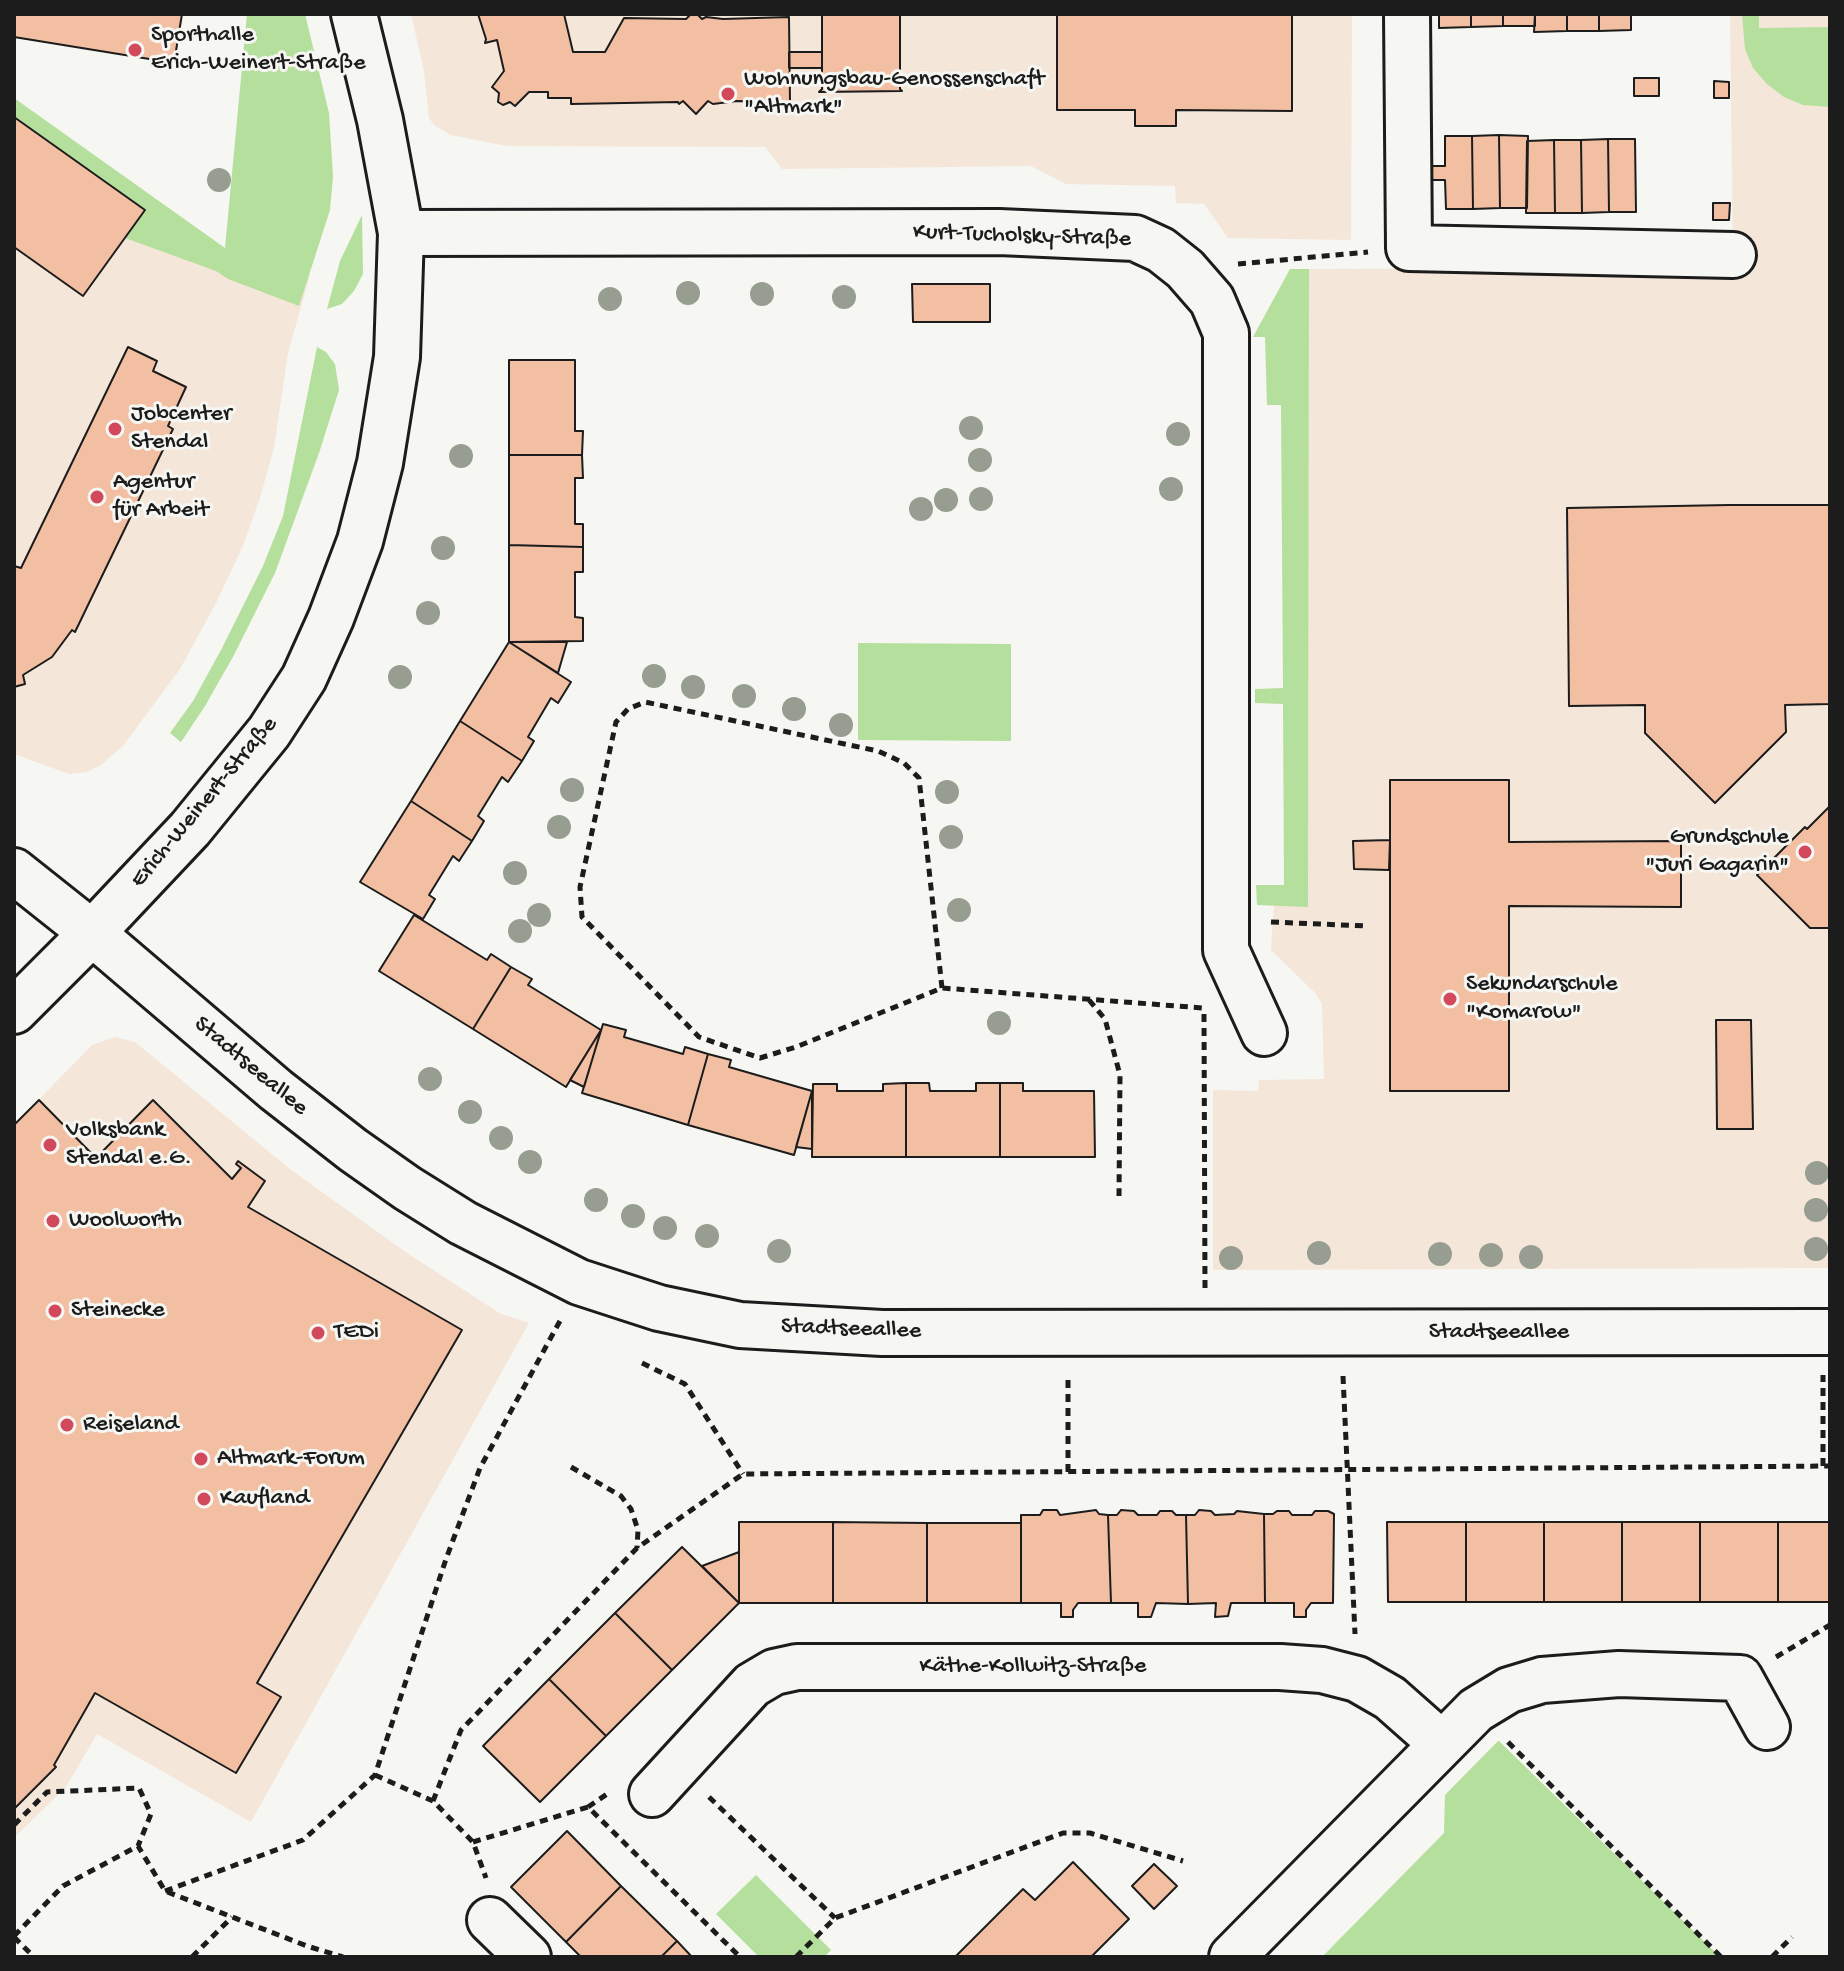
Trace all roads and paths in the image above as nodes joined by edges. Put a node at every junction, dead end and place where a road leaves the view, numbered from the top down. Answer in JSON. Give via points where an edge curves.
{"nodes":[{"id":1,"x":354,"y":14,"type":"edge"},
{"id":2,"x":1407,"y":14,"type":"edge"},
{"id":3,"x":401,"y":233,"type":"junction"},
{"id":4,"x":1409,"y":248,"type":"junction"},
{"id":5,"x":1733,"y":255,"type":"dead end"},
{"id":6,"x":1185,"y":269,"type":"junction"},
{"id":7,"x":14,"y":871,"type":"edge"},
{"id":8,"x":1226,"y":919,"type":"junction"},
{"id":9,"x":1368,"y":926,"type":"dead end"},
{"id":10,"x":92,"y":933,"type":"junction"},
{"id":11,"x":942,"y":988,"type":"junction"},
{"id":12,"x":1089,"y":999,"type":"junction"},
{"id":13,"x":14,"y":1011,"type":"edge"},
{"id":14,"x":1264,"y":1033,"type":"dead end"},
{"id":15,"x":1119,"y":1196,"type":"dead end"},
{"id":16,"x":579,"y":1282,"type":"junction"},
{"id":17,"x":1826,"y":1332,"type":"edge"},
{"id":18,"x":1068,"y":1333,"type":"junction"},
{"id":19,"x":1205,"y":1333,"type":"junction"},
{"id":20,"x":1340,"y":1333,"type":"junction"},
{"id":21,"x":642,"y":1363,"type":"dead end"},
{"id":22,"x":1826,"y":1466,"type":"edge"},
{"id":23,"x":571,"y":1467,"type":"dead end"},
{"id":24,"x":1348,"y":1471,"type":"junction"},
{"id":25,"x":1068,"y":1472,"type":"junction"},
{"id":26,"x":743,"y":1474,"type":"junction"},
{"id":27,"x":637,"y":1548,"type":"junction"},
{"id":28,"x":1830,"y":1625,"type":"edge"},
{"id":29,"x":1740,"y":1678,"type":"junction"},
{"id":30,"x":1357,"y":1679,"type":"junction"},
{"id":31,"x":1476,"y":1710,"type":"junction"},
{"id":32,"x":1767,"y":1727,"type":"dead end"},
{"id":33,"x":1442,"y":1744,"type":"junction"},
{"id":34,"x":375,"y":1775,"type":"junction"},
{"id":35,"x":665,"y":1780,"type":"joint"},
{"id":36,"x":433,"y":1801,"type":"junction"},
{"id":37,"x":14,"y":1825,"type":"edge"},
{"id":38,"x":473,"y":1842,"type":"junction"},
{"id":39,"x":138,"y":1846,"type":"junction"},
{"id":40,"x":1183,"y":1861,"type":"dead end"},
{"id":41,"x":165,"y":1891,"type":"junction"},
{"id":42,"x":232,"y":1917,"type":"junction"},
{"id":43,"x":835,"y":1918,"type":"junction"},
{"id":44,"x":490,"y":1920,"type":"joint"},
{"id":45,"x":14,"y":1936,"type":"edge"},
{"id":46,"x":1792,"y":1937,"type":"dead end"},
{"id":47,"x":34,"y":1957,"type":"edge"},
{"id":48,"x":192,"y":1957,"type":"edge"},
{"id":49,"x":343,"y":1957,"type":"edge"},
{"id":50,"x":528,"y":1957,"type":"edge"},
{"id":51,"x":740,"y":1957,"type":"edge"},
{"id":52,"x":796,"y":1957,"type":"edge"},
{"id":53,"x":1232,"y":1957,"type":"edge"},
{"id":54,"x":1721,"y":1957,"type":"edge"},
{"id":55,"x":1772,"y":1957,"type":"edge"}],
"edges":[{"from":1,"to":3,"type":"street","name":"Erich-Weinert-Straße"},
{"from":2,"to":4,"type":"street"},
{"from":3,"to":6,"type":"street","name":"Kurt-Tucholsky-Straße","via":[[1105,236],[1135,238]]},
{"from":3,"to":10,"type":"street","name":"Erich-Weinert-Straße","via":[[397,357],[380,463],[360,541],[331,618],[304,678],[241,768]]},
{"from":4,"to":5,"type":"street"},
{"from":4,"to":6,"type":"path"},
{"from":6,"to":8,"type":"street","name":"Kurt-Tucholsky-Straße","via":[[1212,300],[1226,333]]},
{"from":7,"to":10,"type":"street","name":"Stadtseeallee"},
{"from":8,"to":9,"type":"path"},
{"from":8,"to":14,"type":"street","name":"Kurt-Tucholsky-Straße","via":[[1226,950]]},
{"from":10,"to":13,"type":"street","name":"Erich-Weinert-Straße"},
{"from":10,"to":16,"type":"street","name":"Stadtseeallee","via":[[353,1150],[463,1223]]},
{"from":11,"to":11,"type":"path","via":[[760,1058],[699,1037],[582,917],[580,887],[616,722],[645,702],[878,751],[904,763],[919,778]]},
{"from":11,"to":12,"type":"path"},
{"from":12,"to":15,"type":"path","via":[[1105,1019],[1120,1075]]},
{"from":12,"to":19,"type":"path","via":[[1204,1008]]},
{"from":16,"to":18,"type":"street","name":"Stadtseeallee","via":[[659,1308],[740,1325],[882,1333]]},
{"from":16,"to":34,"type":"path","via":[[480,1468]]},
{"from":17,"to":20,"type":"street","name":"Stadtseeallee"},
{"from":17,"to":22,"type":"path"},
{"from":18,"to":19,"type":"street","name":"Stadtseeallee"},
{"from":18,"to":25,"type":"path"},
{"from":19,"to":20,"type":"street","name":"Stadtseeallee"},
{"from":20,"to":24,"type":"path"},
{"from":21,"to":26,"type":"path","via":[[685,1384]]},
{"from":22,"to":24,"type":"path"},
{"from":23,"to":27,"type":"path","via":[[621,1496],[638,1530]]},
{"from":24,"to":25,"type":"path"},
{"from":24,"to":30,"type":"path"},
{"from":25,"to":26,"type":"path"},
{"from":26,"to":27,"type":"path"},
{"from":27,"to":36,"type":"path","via":[[461,1730]]},
{"from":28,"to":29,"type":"path"},
{"from":29,"to":31,"type":"street","via":[[1619,1674],[1542,1680],[1509,1690]]},
{"from":29,"to":32,"type":"street"},
{"from":30,"to":33,"type":"street","name":"Käthe-Kollwitz-Straße","via":[[1390,1698]]},
{"from":30,"to":35,"type":"street","name":"Käthe-Kollwitz-Straße","via":[[1280,1667],[797,1667],[752,1685]]},
{"from":31,"to":33,"type":"street"},
{"from":31,"to":54,"type":"path"},
{"from":33,"to":53,"type":"street"},
{"from":34,"to":36,"type":"path"},
{"from":34,"to":41,"type":"path","via":[[303,1840]]},
{"from":35,"to":43,"type":"path"},
{"from":36,"to":38,"type":"path"},
{"from":37,"to":39,"type":"path","via":[[47,1792],[139,1788],[151,1814]]},
{"from":38,"to":44,"type":"path","via":[[486,1879]]},
{"from":38,"to":51,"type":"path","via":[[588,1807]]},
{"from":39,"to":41,"type":"path"},
{"from":39,"to":45,"type":"path","via":[[63,1886]]},
{"from":40,"to":43,"type":"path","via":[[1090,1833],[1063,1833]]},
{"from":41,"to":42,"type":"path"},
{"from":42,"to":48,"type":"path"},
{"from":42,"to":49,"type":"path"},
{"from":43,"to":52,"type":"path"},
{"from":44,"to":50,"type":"street"},
{"from":45,"to":47,"type":"path"},
{"from":46,"to":55,"type":"path"}]}
